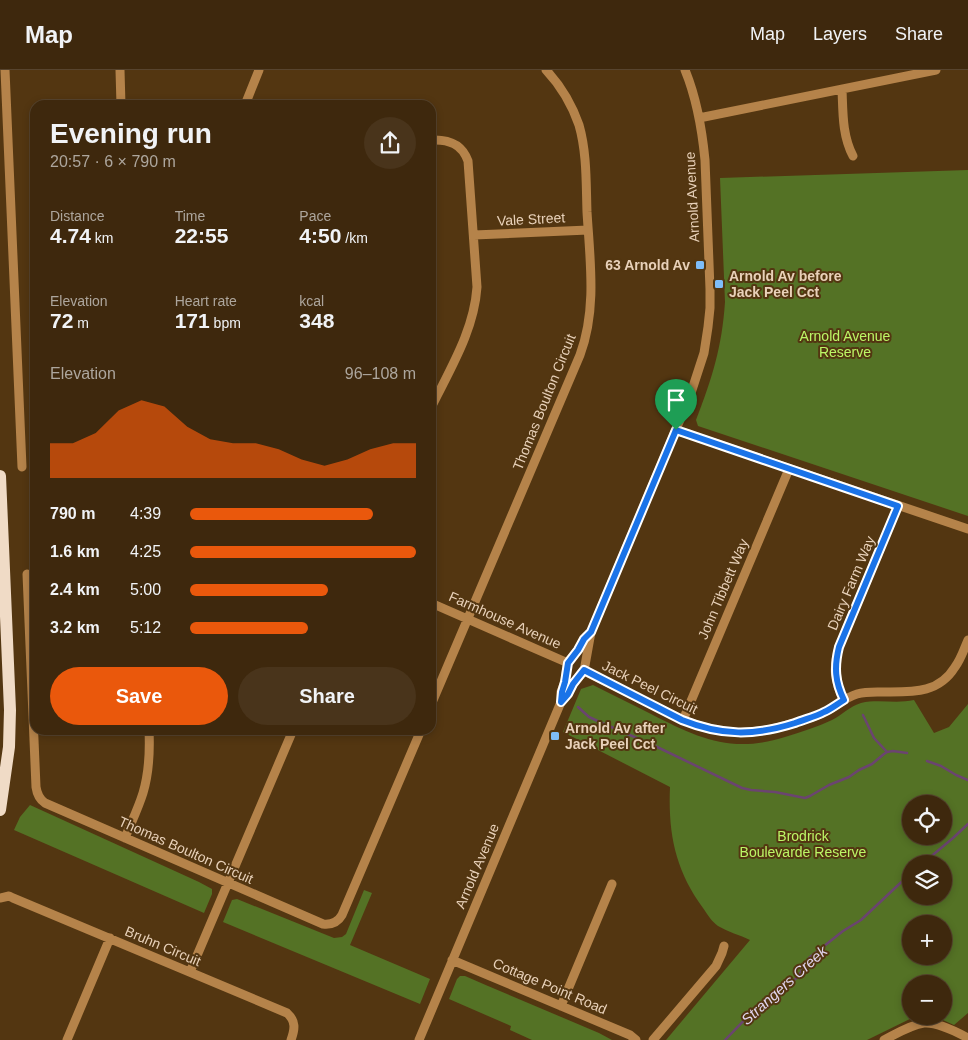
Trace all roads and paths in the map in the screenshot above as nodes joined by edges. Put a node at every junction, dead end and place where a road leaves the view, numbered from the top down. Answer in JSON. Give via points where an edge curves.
{"nodes":[{"id":1,"x":5,"y":70,"type":"edge"},
{"id":2,"x":120,"y":70,"type":"edge"},
{"id":3,"x":259,"y":70,"type":"edge"},
{"id":4,"x":546,"y":70,"type":"edge"},
{"id":5,"x":685,"y":70,"type":"edge"},
{"id":6,"x":936,"y":70,"type":"edge"},
{"id":7,"x":842,"y":89,"type":"junction"},
{"id":8,"x":122,"y":100,"type":"edge"},
{"id":9,"x":247,"y":100,"type":"edge"},
{"id":10,"x":699,"y":118,"type":"junction"},
{"id":11,"x":436,"y":140,"type":"edge"},
{"id":12,"x":852,"y":156,"type":"dead end"},
{"id":13,"x":588,"y":230,"type":"junction"},
{"id":14,"x":474,"y":235,"type":"junction"},
{"id":15,"x":436,"y":390,"type":"edge"},
{"id":16,"x":676,"y":430,"type":"junction"},
{"id":17,"x":22,"y":467,"type":"dead end"},
{"id":18,"x":789,"y":468,"type":"junction"},
{"id":19,"x":0,"y":476,"type":"edge"},
{"id":20,"x":898,"y":506,"type":"junction"},
{"id":21,"x":968,"y":529,"type":"edge"},
{"id":22,"x":27,"y":574,"type":"dead end"},
{"id":23,"x":436,"y":605,"type":"edge"},
{"id":24,"x":468,"y":619,"type":"junction"},
{"id":25,"x":591,"y":632,"type":"junction"},
{"id":26,"x":30,"y":639,"type":"edge"},
{"id":27,"x":968,"y":640,"type":"edge"},
{"id":28,"x":568,"y":664,"type":"junction"},
{"id":29,"x":583,"y":670,"type":"junction"},
{"id":30,"x":436,"y":693,"type":"edge"},
{"id":31,"x":844,"y":700,"type":"junction"},
{"id":32,"x":561,"y":702,"type":"junction"},
{"id":33,"x":682,"y":720,"type":"junction"},
{"id":34,"x":34,"y":735,"type":"edge"},
{"id":35,"x":150,"y":735,"type":"edge"},
{"id":36,"x":291,"y":735,"type":"edge"},
{"id":37,"x":418,"y":735,"type":"edge"},
{"id":38,"x":0,"y":810,"type":"edge"},
{"id":39,"x":124,"y":838,"type":"junction"},
{"id":40,"x":228,"y":883,"type":"junction"},
{"id":41,"x":612,"y":884,"type":"dead end"},
{"id":42,"x":0,"y":898,"type":"edge"},
{"id":43,"x":110,"y":938,"type":"junction"},
{"id":44,"x":724,"y":946,"type":"dead end"},
{"id":45,"x":452,"y":960,"type":"junction"},
{"id":46,"x":190,"y":972,"type":"junction"},
{"id":47,"x":561,"y":1006,"type":"junction"},
{"id":48,"x":968,"y":1038,"type":"edge"},
{"id":49,"x":67,"y":1040,"type":"edge"},
{"id":50,"x":291,"y":1040,"type":"edge"},
{"id":51,"x":418,"y":1040,"type":"edge"},
{"id":52,"x":636,"y":1040,"type":"edge"},
{"id":53,"x":653,"y":1040,"type":"edge"},
{"id":54,"x":884,"y":1040,"type":"edge"}],
"edges":[{"from":1,"to":17,"type":"street"},
{"from":2,"to":8,"type":"street"},
{"from":3,"to":9,"type":"street"},
{"from":4,"to":13,"type":"street","name":"Thomas Boulton Circuit","via":[[568,100],[582,137]]},
{"from":5,"to":10,"type":"street","name":"Arnold Avenue"},
{"from":6,"to":7,"type":"street"},
{"from":7,"to":10,"type":"street"},
{"from":7,"to":12,"type":"street","via":[[844,133]]},
{"from":10,"to":16,"type":"street","name":"Arnold Avenue","via":[[705,160],[710,308],[702,362]]},
{"from":11,"to":14,"type":"street","via":[[451,142],[466,156]]},
{"from":13,"to":14,"type":"street","name":"Vale Street"},
{"from":13,"to":24,"type":"street","name":"Thomas Boulton Circuit","via":[[591,307],[584,344]]},
{"from":14,"to":15,"type":"street","via":[[475,308],[466,335]]},
{"from":16,"to":18,"type":"street"},
{"from":16,"to":25,"type":"street","name":"Arnold Avenue"},
{"from":18,"to":20,"type":"street"},
{"from":18,"to":33,"type":"street","name":"John Tibbett Way"},
{"from":19,"to":38,"type":"main road","via":[[10,710],[8,760]]},
{"from":20,"to":21,"type":"street"},
{"from":20,"to":31,"type":"street","name":"Dairy Farm Way","via":[[836,656],[837,685]]},
{"from":22,"to":26,"type":"street","name":"Thomas Boulton Circuit"},
{"from":23,"to":24,"type":"street","name":"Farmhouse Avenue"},
{"from":24,"to":28,"type":"street","name":"Farmhouse Avenue"},
{"from":24,"to":30,"type":"street","name":"Thomas Boulton Circuit"},
{"from":25,"to":28,"type":"street","name":"Arnold Avenue"},
{"from":25,"to":29,"type":"street","name":"Arnold Avenue"},
{"from":27,"to":31,"type":"street","name":"Jack Peel Circuit","via":[[953,672],[936,686],[913,692],[865,692]]},
{"from":28,"to":29,"type":"street","via":[[573,676]]},
{"from":28,"to":29,"type":"street","via":[[578,658],[583,661]]},
{"from":28,"to":32,"type":"street","name":"Arnold Avenue"},
{"from":29,"to":32,"type":"street","name":"Arnold Avenue"},
{"from":29,"to":33,"type":"street","name":"Jack Peel Circuit"},
{"from":31,"to":33,"type":"street","name":"Jack Peel Circuit","via":[[815,716],[760,732],[723,732]]},
{"from":32,"to":45,"type":"street","name":"Arnold Avenue"},
{"from":34,"to":39,"type":"street","name":"Thomas Boulton Circuit","via":[[40,799]]},
{"from":35,"to":39,"type":"street","via":[[146,782]]},
{"from":36,"to":40,"type":"street"},
{"from":37,"to":40,"type":"street","name":"Thomas Boulton Circuit","via":[[342,915],[336,922],[323,924]]},
{"from":39,"to":40,"type":"street","name":"Thomas Boulton Circuit"},
{"from":40,"to":46,"type":"street"},
{"from":41,"to":47,"type":"street"},
{"from":42,"to":43,"type":"street","name":"Bruhn Circuit","via":[[13,898]]},
{"from":43,"to":46,"type":"street","name":"Bruhn Circuit"},
{"from":43,"to":49,"type":"street"},
{"from":44,"to":53,"type":"street","via":[[716,966]]},
{"from":45,"to":47,"type":"street","name":"Cottage Point Road"},
{"from":45,"to":51,"type":"street","name":"Arnold Avenue"},
{"from":46,"to":50,"type":"street","name":"Bruhn Circuit","via":[[287,1013],[294,1026]]},
{"from":47,"to":52,"type":"street","name":"Cottage Point Road"},
{"from":48,"to":54,"type":"street","via":[[928,1023],[917,1024]]}]}
